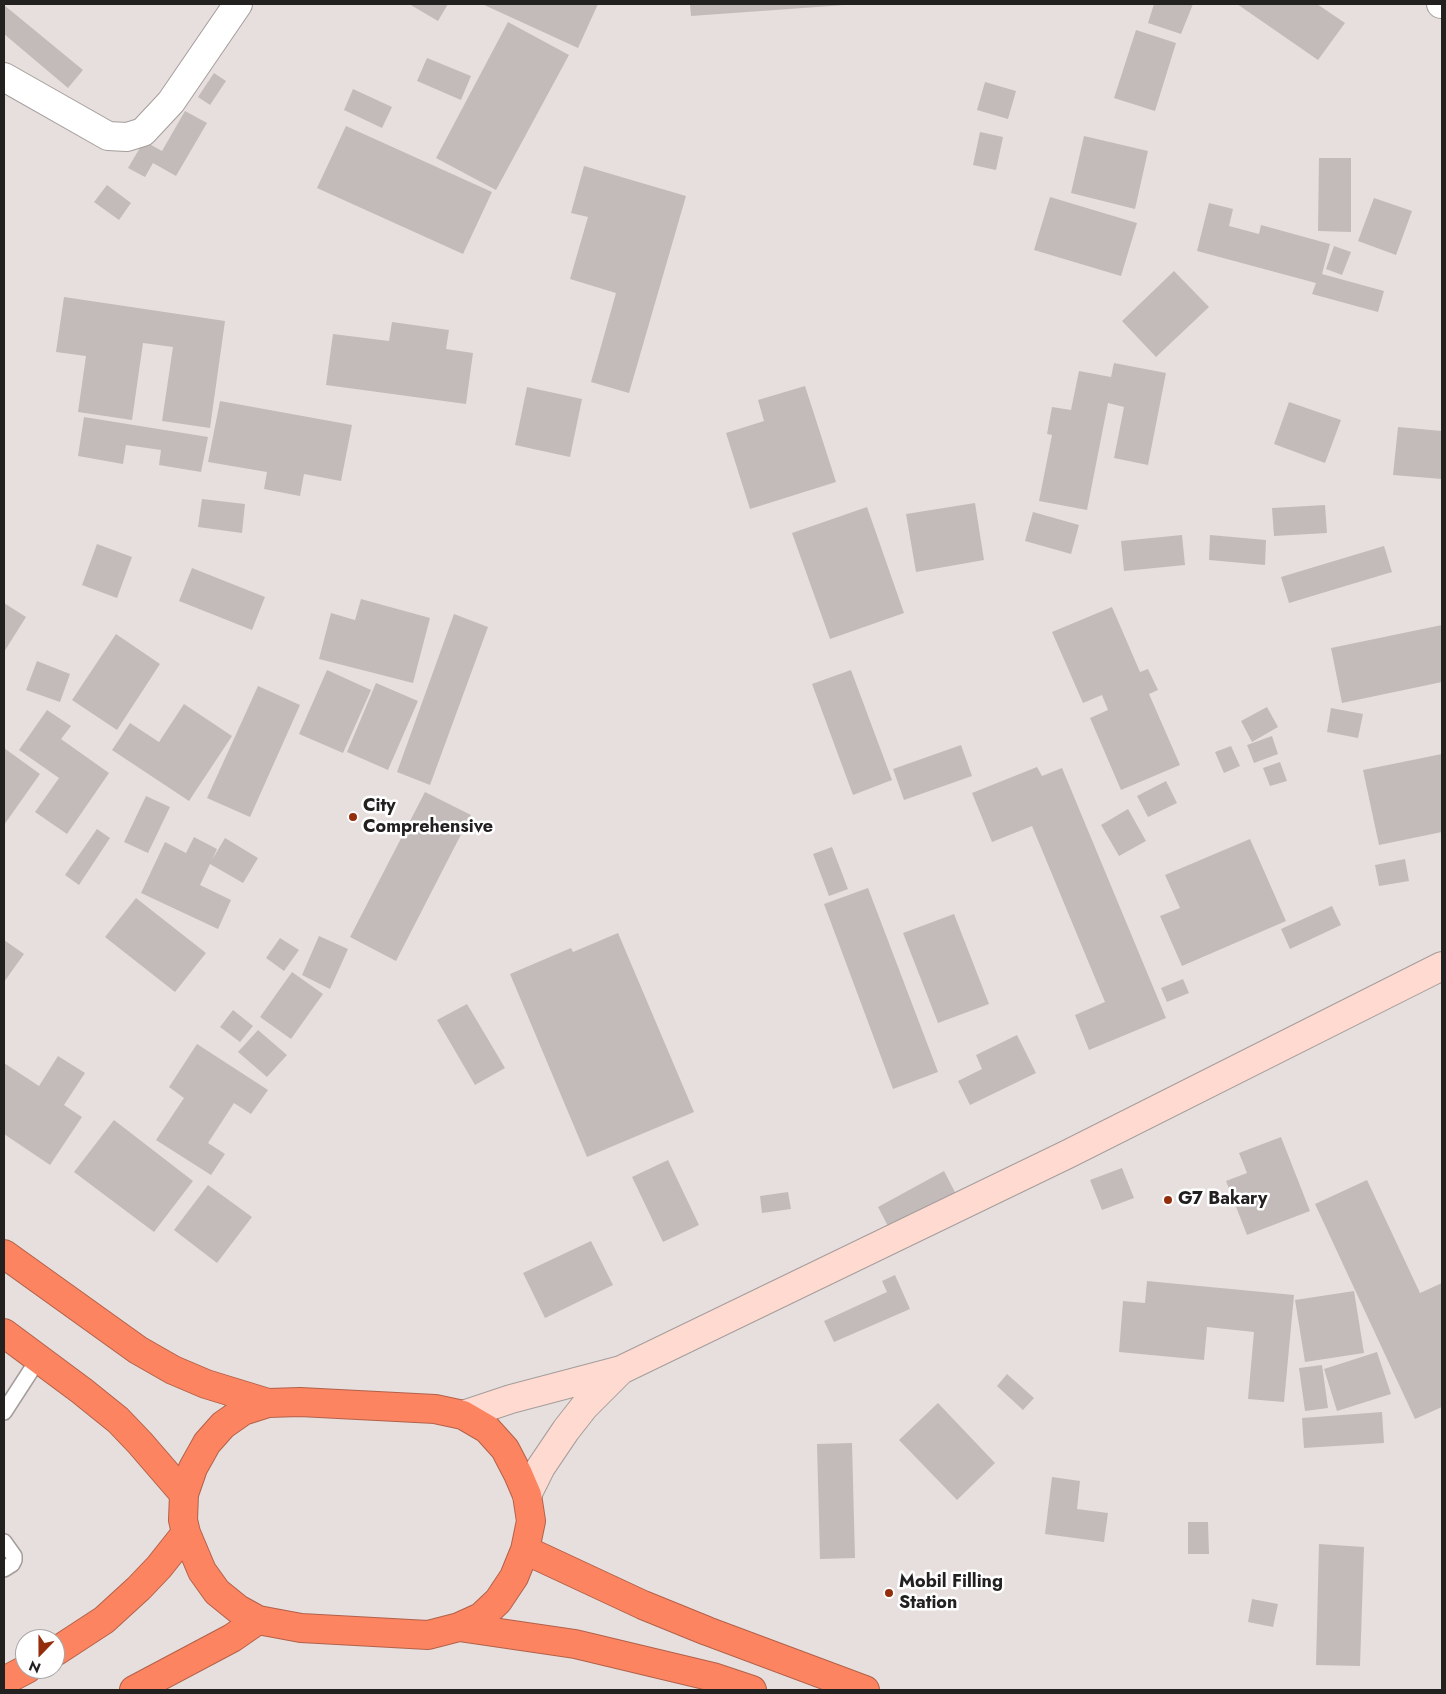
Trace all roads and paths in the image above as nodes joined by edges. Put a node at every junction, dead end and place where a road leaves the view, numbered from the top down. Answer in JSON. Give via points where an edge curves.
{"nodes":[{"id":1,"x":238,"y":4,"type":"edge"},
{"id":2,"x":4,"y":77,"type":"edge"},
{"id":3,"x":1442,"y":966,"type":"edge"},
{"id":4,"x":4,"y":1254,"type":"edge"},
{"id":5,"x":4,"y":1333,"type":"edge"},
{"id":6,"x":39,"y":1358,"type":"junction"},
{"id":7,"x":621,"y":1370,"type":"junction"},
{"id":8,"x":268,"y":1403,"type":"junction"},
{"id":9,"x":4,"y":1412,"type":"edge"},
{"id":10,"x":463,"y":1415,"type":"junction"},
{"id":11,"x":184,"y":1494,"type":"junction"},
{"id":12,"x":527,"y":1495,"type":"junction"},
{"id":13,"x":186,"y":1533,"type":"junction"},
{"id":14,"x":4,"y":1542,"type":"edge"},
{"id":15,"x":525,"y":1550,"type":"junction"},
{"id":16,"x":4,"y":1569,"type":"edge"},
{"id":17,"x":258,"y":1620,"type":"junction"},
{"id":18,"x":459,"y":1627,"type":"junction"},
{"id":19,"x":65,"y":1645,"type":"edge"},
{"id":20,"x":134,"y":1690,"type":"edge"},
{"id":21,"x":752,"y":1690,"type":"edge"},
{"id":22,"x":865,"y":1690,"type":"edge"}],
"edges":[{"from":1,"to":2,"type":"street","via":[[171,102],[143,132],[127,137],[108,136]]},
{"from":3,"to":7,"type":"street","via":[[1068,1154]]},
{"from":4,"to":8,"type":"highway","via":[[138,1350],[173,1370]]},
{"from":5,"to":6,"type":"highway"},
{"from":6,"to":9,"type":"lane"},
{"from":6,"to":11,"type":"highway","via":[[118,1420]]},
{"from":7,"to":10,"type":"street"},
{"from":7,"to":12,"type":"street","via":[[566,1430]]},
{"from":8,"to":10,"type":"highway","via":[[406,1407]]},
{"from":8,"to":11,"type":"highway","via":[[243,1411],[218,1431],[193,1468]]},
{"from":10,"to":12,"type":"highway","via":[[486,1429],[505,1449]]},
{"from":11,"to":13,"type":"highway"},
{"from":12,"to":15,"type":"highway","via":[[530,1521]]},
{"from":13,"to":17,"type":"highway","via":[[202,1571],[217,1592]]},
{"from":13,"to":19,"type":"highway","via":[[139,1588],[104,1620]]},
{"from":14,"to":16,"type":"lane","via":[[14,1560]]},
{"from":15,"to":18,"type":"highway","via":[[514,1577],[498,1601],[481,1617]]},
{"from":15,"to":22,"type":"highway","via":[[643,1606]]},
{"from":17,"to":18,"type":"highway","via":[[301,1628],[428,1635]]},
{"from":17,"to":20,"type":"highway","via":[[232,1638]]},
{"from":18,"to":21,"type":"highway","via":[[575,1644],[713,1677]]}]}
